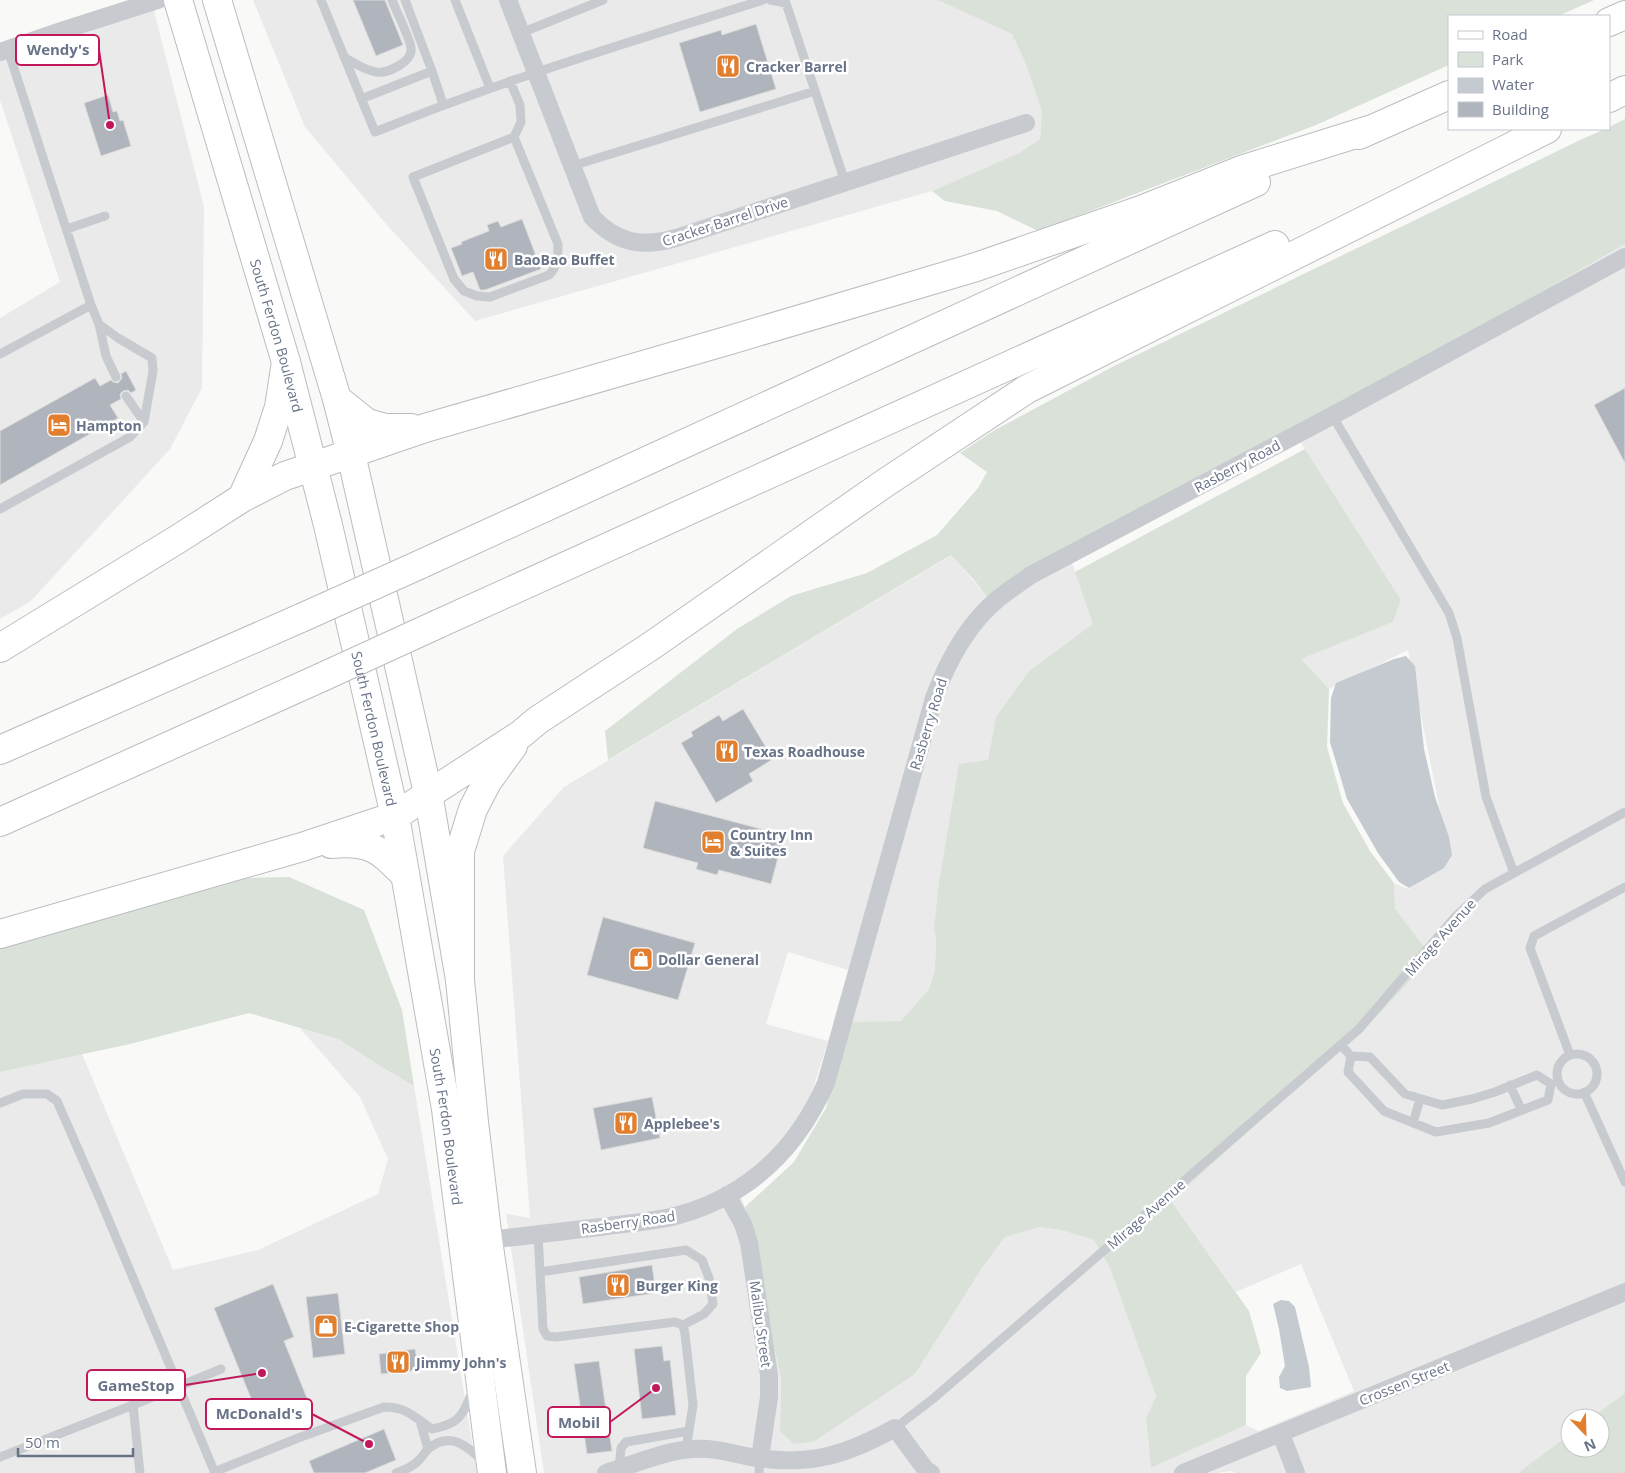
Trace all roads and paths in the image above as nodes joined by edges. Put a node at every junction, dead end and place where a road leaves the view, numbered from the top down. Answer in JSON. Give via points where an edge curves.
{"nodes":[{"id":1,"x":158,"y":0,"type":"edge"},
{"id":2,"x":178,"y":0,"type":"edge"},
{"id":3,"x":217,"y":0,"type":"edge"},
{"id":4,"x":321,"y":0,"type":"edge"},
{"id":5,"x":392,"y":0,"type":"edge"},
{"id":6,"x":405,"y":0,"type":"edge"},
{"id":7,"x":455,"y":0,"type":"edge"},
{"id":8,"x":508,"y":0,"type":"edge"},
{"id":9,"x":603,"y":0,"type":"edge"},
{"id":10,"x":763,"y":0,"type":"edge"},
{"id":11,"x":770,"y":0,"type":"edge"},
{"id":12,"x":1625,"y":15,"type":"edge"},
{"id":13,"x":1610,"y":22,"type":"edge"},
{"id":14,"x":521,"y":33,"type":"junction"},
{"id":15,"x":4,"y":51,"type":"edge"},
{"id":16,"x":344,"y":56,"type":"junction"},
{"id":17,"x":432,"y":70,"type":"junction"},
{"id":18,"x":536,"y":72,"type":"junction"},
{"id":19,"x":510,"y":80,"type":"junction"},
{"id":20,"x":490,"y":88,"type":"junction"},
{"id":21,"x":1625,"y":88,"type":"edge"},
{"id":22,"x":815,"y":91,"type":"junction"},
{"id":23,"x":1610,"y":94,"type":"edge"},
{"id":24,"x":1448,"y":95,"type":"edge"},
{"id":25,"x":1610,"y":97,"type":"edge"},
{"id":26,"x":362,"y":99,"type":"junction"},
{"id":27,"x":444,"y":104,"type":"junction"},
{"id":28,"x":1026,"y":123,"type":"dead end"},
{"id":29,"x":1375,"y":128,"type":"junction"},
{"id":30,"x":1530,"y":130,"type":"edge"},
{"id":31,"x":1545,"y":130,"type":"edge"},
{"id":32,"x":514,"y":136,"type":"junction"},
{"id":33,"x":572,"y":166,"type":"junction"},
{"id":34,"x":845,"y":182,"type":"junction"},
{"id":35,"x":105,"y":216,"type":"dead end"},
{"id":36,"x":67,"y":229,"type":"junction"},
{"id":37,"x":1625,"y":257,"type":"edge"},
{"id":38,"x":91,"y":305,"type":"junction"},
{"id":39,"x":99,"y":324,"type":"junction"},
{"id":40,"x":0,"y":354,"type":"edge"},
{"id":41,"x":286,"y":362,"type":"junction"},
{"id":42,"x":116,"y":377,"type":"dead end"},
{"id":43,"x":126,"y":396,"type":"dead end"},
{"id":44,"x":337,"y":400,"type":"junction"},
{"id":45,"x":1332,"y":415,"type":"junction"},
{"id":46,"x":144,"y":422,"type":"junction"},
{"id":47,"x":425,"y":428,"type":"junction"},
{"id":48,"x":351,"y":454,"type":"junction"},
{"id":49,"x":314,"y":467,"type":"junction"},
{"id":50,"x":242,"y":498,"type":"junction"},
{"id":51,"x":0,"y":509,"type":"edge"},
{"id":52,"x":0,"y":648,"type":"edge"},
{"id":53,"x":520,"y":736,"type":"junction"},
{"id":54,"x":0,"y":750,"type":"edge"},
{"id":55,"x":428,"y":793,"type":"junction"},
{"id":56,"x":1625,"y":812,"type":"edge"},
{"id":57,"x":395,"y":816,"type":"junction"},
{"id":58,"x":0,"y":822,"type":"edge"},
{"id":59,"x":302,"y":847,"type":"junction"},
{"id":60,"x":1514,"y":873,"type":"junction"},
{"id":61,"x":405,"y":875,"type":"junction"},
{"id":62,"x":1625,"y":888,"type":"edge"},
{"id":63,"x":0,"y":934,"type":"edge"},
{"id":64,"x":460,"y":980,"type":"junction"},
{"id":65,"x":1341,"y":1045,"type":"junction"},
{"id":66,"x":1570,"y":1055,"type":"junction"},
{"id":67,"x":1351,"y":1056,"type":"junction"},
{"id":68,"x":1555,"y":1083,"type":"junction"},
{"id":69,"x":1510,"y":1086,"type":"junction"},
{"id":70,"x":1584,"y":1092,"type":"junction"},
{"id":71,"x":1420,"y":1098,"type":"junction"},
{"id":72,"x":0,"y":1103,"type":"edge"},
{"id":73,"x":1521,"y":1109,"type":"junction"},
{"id":74,"x":1412,"y":1123,"type":"junction"},
{"id":75,"x":1625,"y":1182,"type":"edge"},
{"id":76,"x":727,"y":1195,"type":"junction"},
{"id":77,"x":538,"y":1234,"type":"junction"},
{"id":78,"x":488,"y":1240,"type":"junction"},
{"id":79,"x":540,"y":1272,"type":"junction"},
{"id":80,"x":1625,"y":1292,"type":"edge"},
{"id":81,"x":683,"y":1326,"type":"junction"},
{"id":82,"x":221,"y":1369,"type":"dead end"},
{"id":83,"x":480,"y":1373,"type":"junction"},
{"id":84,"x":178,"y":1386,"type":"junction"},
{"id":85,"x":133,"y":1405,"type":"junction"},
{"id":86,"x":420,"y":1421,"type":"junction"},
{"id":87,"x":895,"y":1428,"type":"junction"},
{"id":88,"x":689,"y":1431,"type":"junction"},
{"id":89,"x":1281,"y":1434,"type":"junction"},
{"id":90,"x":428,"y":1449,"type":"junction"},
{"id":91,"x":686,"y":1450,"type":"junction"},
{"id":92,"x":0,"y":1457,"type":"edge"},
{"id":93,"x":759,"y":1466,"type":"edge"},
{"id":94,"x":492,"y":1471,"type":"edge"},
{"id":95,"x":612,"y":1471,"type":"edge"},
{"id":96,"x":215,"y":1472,"type":"edge"},
{"id":97,"x":140,"y":1473,"type":"edge"},
{"id":98,"x":396,"y":1473,"type":"edge"},
{"id":99,"x":522,"y":1473,"type":"edge"},
{"id":100,"x":931,"y":1473,"type":"edge"},
{"id":101,"x":1183,"y":1473,"type":"edge"},
{"id":102,"x":1296,"y":1473,"type":"edge"}],
"edges":[{"from":1,"to":15,"type":"street"},
{"from":2,"to":41,"type":"main road","name":"South Ferdon Boulevard"},
{"from":3,"to":44,"type":"main road","name":"South Ferdon Boulevard"},
{"from":4,"to":16,"type":"lane"},
{"from":5,"to":16,"type":"lane","via":[[411,48],[410,57],[404,64],[378,73],[360,67]]},
{"from":6,"to":17,"type":"lane"},
{"from":7,"to":20,"type":"lane"},
{"from":8,"to":14,"type":"street","name":"Cracker Barrel Drive"},
{"from":9,"to":14,"type":"lane"},
{"from":10,"to":18,"type":"lane"},
{"from":11,"to":22,"type":"lane","via":[[786,2]]},
{"from":12,"to":13,"type":"main road"},
{"from":14,"to":18,"type":"street","name":"Cracker Barrel Drive"},
{"from":15,"to":36,"type":"lane"},
{"from":16,"to":26,"type":"lane"},
{"from":17,"to":26,"type":"lane"},
{"from":17,"to":27,"type":"lane"},
{"from":18,"to":19,"type":"lane"},
{"from":18,"to":33,"type":"street","name":"Cracker Barrel Drive"},
{"from":19,"to":20,"type":"lane"},
{"from":19,"to":32,"type":"lane","via":[[520,105],[521,122]]},
{"from":20,"to":27,"type":"lane"},
{"from":21,"to":23,"type":"main road"},
{"from":21,"to":25,"type":"main road"},
{"from":22,"to":33,"type":"lane"},
{"from":22,"to":34,"type":"lane"},
{"from":24,"to":29,"type":"main road"},
{"from":26,"to":27,"type":"lane","via":[[375,132]]},
{"from":28,"to":34,"type":"street","name":"Cracker Barrel Drive"},
{"from":29,"to":47,"type":"main road","via":[[1244,169],[1142,210],[976,267]]},
{"from":29,"to":54,"type":"main road","bridge":true,"via":[[419,565]]},
{"from":30,"to":58,"type":"main road","bridge":true},
{"from":31,"to":53,"type":"main road","via":[[1028,389],[892,478],[651,646],[538,720]]},
{"from":32,"to":32,"type":"lane","via":[[413,177],[454,279],[464,292],[477,296],[490,297],[549,275],[558,259],[558,244]]},
{"from":33,"to":34,"type":"street","name":"Cracker Barrel Drive","via":[[597,222],[616,237],[646,244],[676,238]]},
{"from":35,"to":36,"type":"lane"},
{"from":36,"to":38,"type":"lane"},
{"from":37,"to":45,"type":"street","name":"Rasberry Road"},
{"from":38,"to":39,"type":"lane"},
{"from":38,"to":40,"type":"lane"},
{"from":39,"to":42,"type":"lane","via":[[106,356]]},
{"from":39,"to":46,"type":"lane","via":[[152,358],[153,371]]},
{"from":41,"to":49,"type":"main road","name":"South Ferdon Boulevard"},
{"from":41,"to":50,"type":"main road","via":[[279,408],[268,442]]},
{"from":43,"to":46,"type":"lane"},
{"from":44,"to":47,"type":"main road","via":[[367,423],[385,428]]},
{"from":44,"to":48,"type":"main road","name":"South Ferdon Boulevard"},
{"from":45,"to":60,"type":"lane","via":[[1449,614],[1457,638],[1486,797]]},
{"from":45,"to":76,"type":"street","name":"Rasberry Road","via":[[1031,575],[998,599],[971,628],[949,661],[934,698],[826,1083],[809,1118],[786,1149],[743,1188]]},
{"from":46,"to":51,"type":"lane","via":[[130,437]]},
{"from":47,"to":48,"type":"main road"},
{"from":48,"to":49,"type":"main road"},
{"from":48,"to":55,"type":"main road","name":"South Ferdon Boulevard"},
{"from":49,"to":50,"type":"main road","via":[[285,476]]},
{"from":49,"to":57,"type":"main road","name":"South Ferdon Boulevard"},
{"from":50,"to":52,"type":"main road"},
{"from":53,"to":55,"type":"main road"},
{"from":53,"to":64,"type":"main road","via":[[487,782],[473,809],[460,850]]},
{"from":55,"to":57,"type":"main road"},
{"from":55,"to":64,"type":"main road","name":"South Ferdon Boulevard"},
{"from":56,"to":60,"type":"lane","name":"Mirage Avenue"},
{"from":57,"to":59,"type":"main road"},
{"from":57,"to":61,"type":"main road","name":"South Ferdon Boulevard"},
{"from":59,"to":61,"type":"main road","via":[[348,843],[366,845],[383,853]]},
{"from":59,"to":63,"type":"main road"},
{"from":60,"to":65,"type":"lane","name":"Mirage Avenue","via":[[1485,889],[1456,916],[1359,1029]]},
{"from":61,"to":83,"type":"main road","name":"South Ferdon Boulevard","via":[[446,1109]]},
{"from":62,"to":66,"type":"lane","via":[[1534,936],[1530,948]]},
{"from":64,"to":78,"type":"main road","name":"South Ferdon Boulevard"},
{"from":65,"to":67,"type":"lane"},
{"from":65,"to":87,"type":"lane","name":"Mirage Avenue"},
{"from":66,"to":68,"type":"lane","via":[[1559,1064]]},
{"from":66,"to":70,"type":"lane","via":[[1584,1055],[1595,1064],[1594,1084]]},
{"from":67,"to":71,"type":"lane","via":[[1370,1057],[1405,1094]]},
{"from":67,"to":74,"type":"lane","via":[[1348,1072],[1378,1105]]},
{"from":68,"to":69,"type":"lane","via":[[1536,1075]]},
{"from":68,"to":70,"type":"lane","via":[[1570,1093]]},
{"from":68,"to":73,"type":"lane","via":[[1548,1100]]},
{"from":69,"to":71,"type":"lane","via":[[1442,1105]]},
{"from":69,"to":73,"type":"lane"},
{"from":70,"to":75,"type":"lane"},
{"from":71,"to":74,"type":"lane"},
{"from":72,"to":84,"type":"lane","via":[[23,1094],[47,1094],[57,1101]]},
{"from":73,"to":74,"type":"lane","via":[[1489,1123],[1436,1132]]},
{"from":76,"to":77,"type":"street","name":"Rasberry Road","via":[[700,1208],[658,1220]]},
{"from":76,"to":93,"type":"street","name":"Malibu Street","via":[[749,1243],[769,1375]]},
{"from":77,"to":78,"type":"street","name":"Rasberry Road"},
{"from":77,"to":79,"type":"lane"},
{"from":78,"to":99,"type":"main road","name":"South Ferdon Boulevard"},
{"from":79,"to":81,"type":"lane","via":[[543,1329],[548,1336],[675,1322]]},
{"from":79,"to":81,"type":"lane","via":[[686,1250],[702,1260],[713,1304],[704,1314]]},
{"from":80,"to":89,"type":"street","name":"Crossen Street"},
{"from":81,"to":88,"type":"lane","via":[[693,1405]]},
{"from":82,"to":84,"type":"lane"},
{"from":83,"to":86,"type":"lane","via":[[459,1419],[432,1429]]},
{"from":83,"to":94,"type":"main road","name":"South Ferdon Boulevard"},
{"from":84,"to":85,"type":"lane"},
{"from":84,"to":96,"type":"lane"},
{"from":85,"to":92,"type":"lane"},
{"from":85,"to":97,"type":"lane"},
{"from":86,"to":90,"type":"lane"},
{"from":86,"to":96,"type":"lane","via":[[397,1407],[384,1407]]},
{"from":87,"to":93,"type":"street","name":"Mirage Avenue","via":[[851,1450],[826,1458]]},
{"from":87,"to":100,"type":"street"},
{"from":88,"to":91,"type":"lane"},
{"from":88,"to":95,"type":"lane","via":[[626,1442]]},
{"from":89,"to":101,"type":"street","name":"Crossen Street"},
{"from":89,"to":102,"type":"street"},
{"from":90,"to":94,"type":"lane","via":[[456,1440],[468,1447]]},
{"from":90,"to":98,"type":"lane","via":[[418,1461]]},
{"from":91,"to":93,"type":"street","name":"Mirage Avenue","via":[[707,1449]]},
{"from":91,"to":95,"type":"street","name":"Mirage Avenue"}]}
